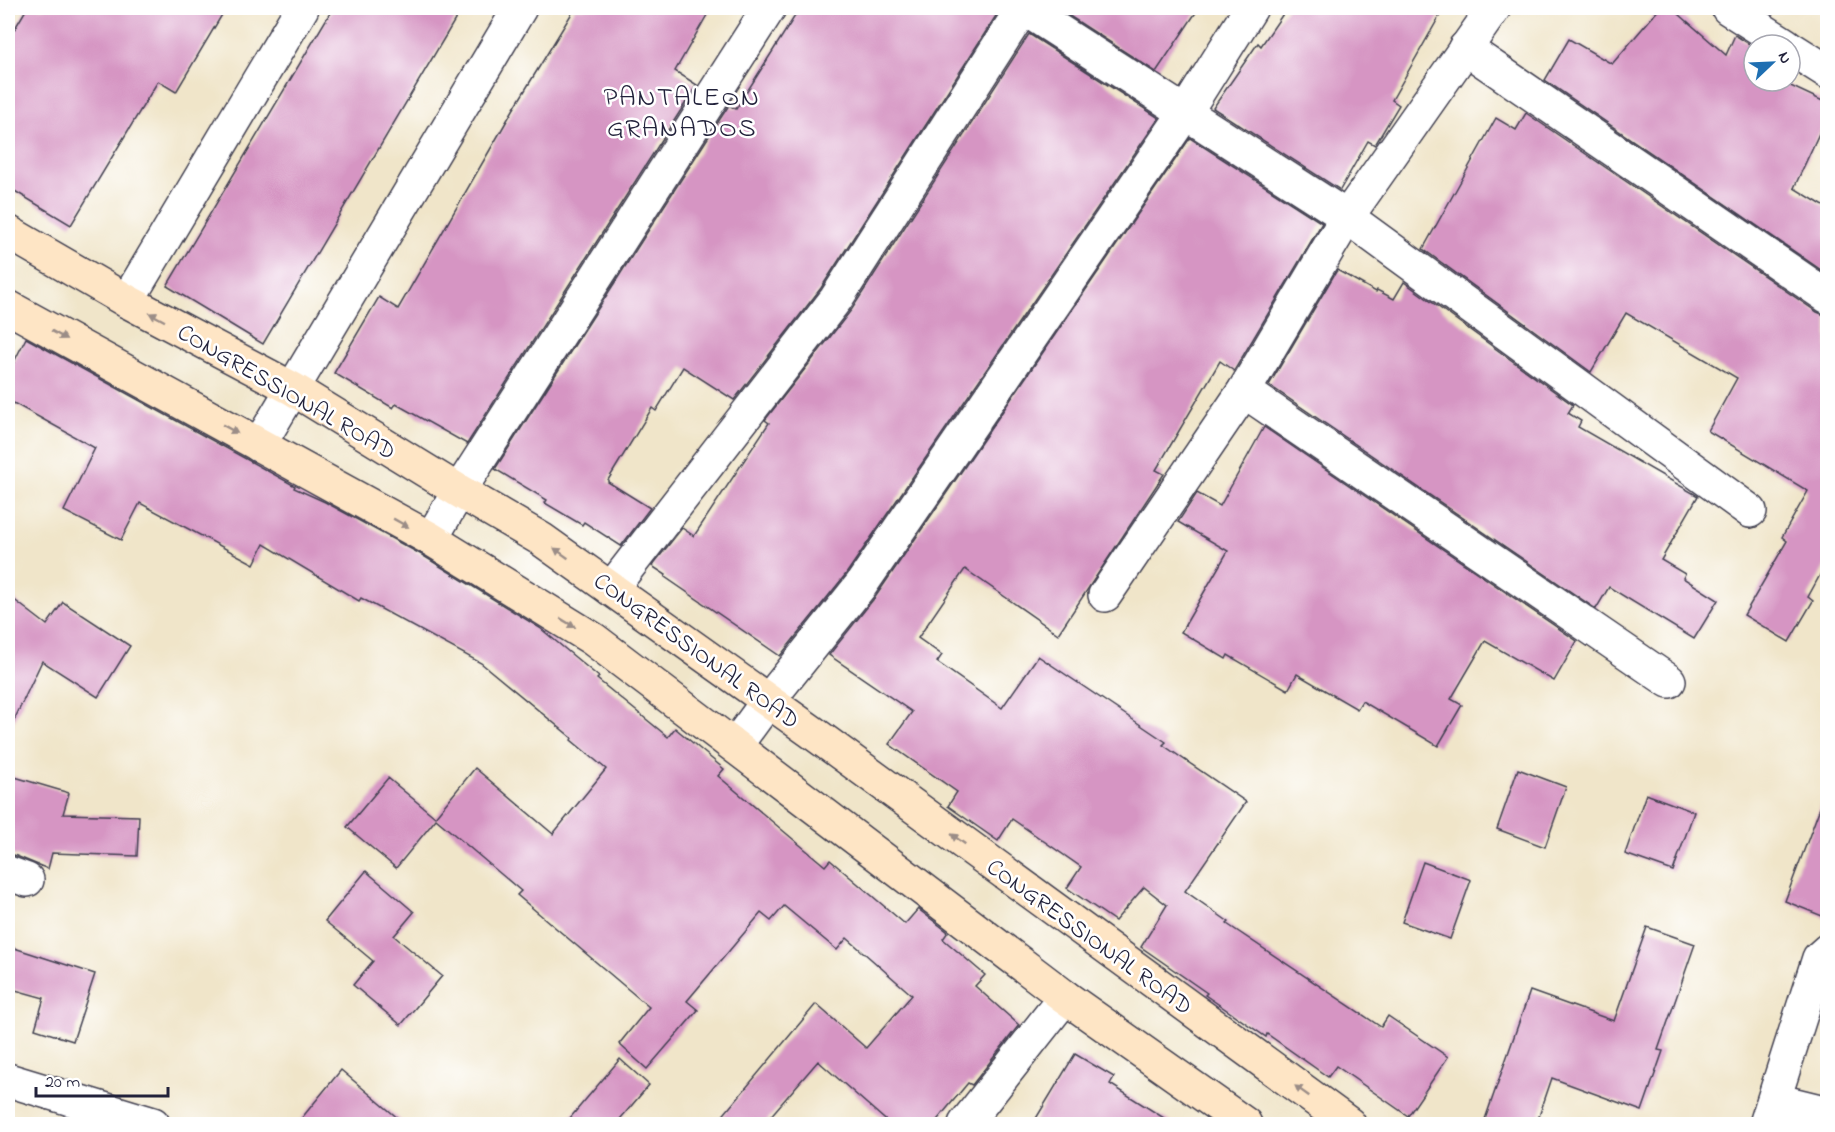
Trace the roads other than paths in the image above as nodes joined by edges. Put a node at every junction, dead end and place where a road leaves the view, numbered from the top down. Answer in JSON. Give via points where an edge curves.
{"nodes":[{"id":1,"x":302,"y":8,"type":"edge"},
{"id":2,"x":768,"y":8,"type":"edge"},
{"id":3,"x":1251,"y":8,"type":"edge"},
{"id":4,"x":1494,"y":8,"type":"edge"},
{"id":5,"x":1728,"y":8,"type":"edge"},
{"id":6,"x":506,"y":12,"type":"edge"},
{"id":7,"x":1767,"y":33,"type":"edge"},
{"id":8,"x":1465,"y":48,"type":"junction"},
{"id":9,"x":1802,"y":56,"type":"edge"},
{"id":10,"x":1827,"y":72,"type":"edge"},
{"id":11,"x":1185,"y":113,"type":"junction"},
{"id":12,"x":1347,"y":217,"type":"junction"},
{"id":13,"x":8,"y":232,"type":"edge"},
{"id":14,"x":1827,"y":297,"type":"edge"},
{"id":15,"x":127,"y":301,"type":"junction"},
{"id":16,"x":8,"y":307,"type":"edge"},
{"id":17,"x":293,"y":389,"type":"junction"},
{"id":18,"x":1244,"y":391,"type":"junction"},
{"id":19,"x":259,"y":445,"type":"junction"},
{"id":20,"x":459,"y":491,"type":"junction"},
{"id":21,"x":1750,"y":511,"type":"dead end"},
{"id":22,"x":432,"y":539,"type":"junction"},
{"id":23,"x":611,"y":589,"type":"junction"},
{"id":24,"x":1105,"y":596,"type":"dead end"},
{"id":25,"x":1669,"y":681,"type":"dead end"},
{"id":26,"x":768,"y":701,"type":"junction"},
{"id":27,"x":735,"y":746,"type":"junction"},
{"id":28,"x":1827,"y":950,"type":"edge"},
{"id":29,"x":1065,"y":997,"type":"junction"},
{"id":30,"x":8,"y":1080,"type":"edge"},
{"id":31,"x":1771,"y":1112,"type":"edge"},
{"id":32,"x":1827,"y":1113,"type":"edge"},
{"id":33,"x":1343,"y":1123,"type":"edge"},
{"id":34,"x":153,"y":1125,"type":"edge"},
{"id":35,"x":965,"y":1125,"type":"edge"},
{"id":36,"x":1245,"y":1125,"type":"edge"}],
"edges":[{"from":1,"to":15,"type":"street"},
{"from":2,"to":20,"type":"street"},
{"from":3,"to":11,"type":"street"},
{"from":4,"to":8,"type":"street"},
{"from":5,"to":7,"type":"street"},
{"from":6,"to":17,"type":"street"},
{"from":8,"to":12,"type":"street"},
{"from":8,"to":14,"type":"street"},
{"from":9,"to":10,"type":"street"},
{"from":11,"to":12,"type":"street"},
{"from":11,"to":23,"type":"street","via":[[1023,8],[836,299]]},
{"from":11,"to":26,"type":"street","via":[[861,585]]},
{"from":12,"to":18,"type":"street"},
{"from":12,"to":21,"type":"street"},
{"from":13,"to":15,"type":"main road","name":"CONGRESSIONAL ROAD"},
{"from":17,"to":15,"type":"main road","name":"CONGRESSIONAL ROAD","one_way":true},
{"from":16,"to":19,"type":"main road","one_way":true},
{"from":17,"to":19,"type":"street"},
{"from":17,"to":20,"type":"main road","name":"CONGRESSIONAL ROAD"},
{"from":18,"to":24,"type":"street"},
{"from":18,"to":25,"type":"street"},
{"from":19,"to":22,"type":"main road","one_way":true},
{"from":20,"to":22,"type":"street"},
{"from":23,"to":20,"type":"main road","name":"CONGRESSIONAL ROAD","one_way":true,"via":[[541,539]]},
{"from":22,"to":27,"type":"main road","one_way":true,"via":[[593,639]]},
{"from":23,"to":26,"type":"main road","name":"CONGRESSIONAL ROAD"},
{"from":26,"to":27,"type":"street"},
{"from":33,"to":26,"type":"main road","name":"CONGRESSIONAL ROAD","one_way":true},
{"from":27,"to":29,"type":"main road"},
{"from":28,"to":31,"type":"street","via":[[1819,958]]},
{"from":29,"to":35,"type":"street"},
{"from":29,"to":36,"type":"main road"},
{"from":30,"to":34,"type":"street"},
{"from":31,"to":32,"type":"street"}]}
